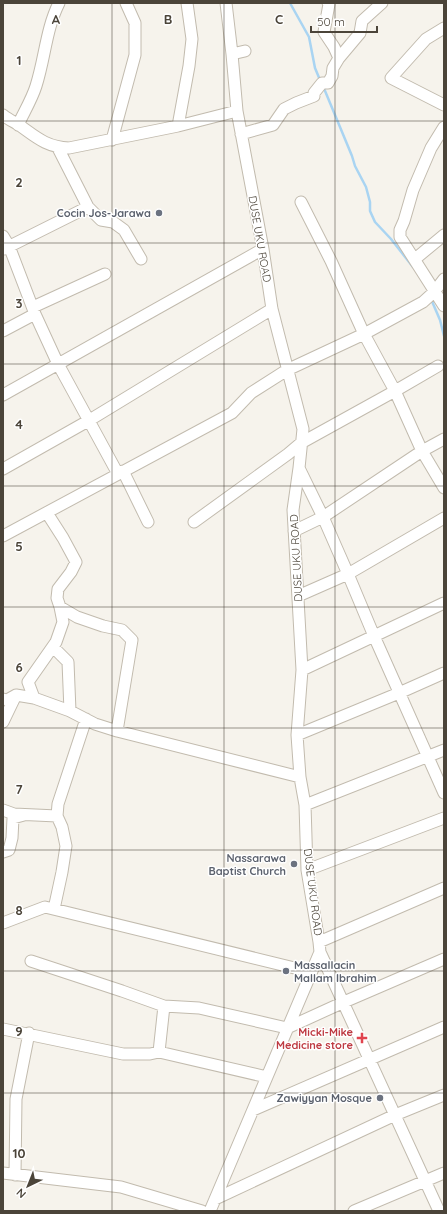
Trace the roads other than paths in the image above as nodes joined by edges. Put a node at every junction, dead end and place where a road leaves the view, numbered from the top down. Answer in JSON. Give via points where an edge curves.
{"nodes":[{"id":1,"x":59,"y":3,"type":"edge"},
{"id":2,"x":126,"y":3,"type":"edge"},
{"id":3,"x":187,"y":3,"type":"edge"},
{"id":4,"x":226,"y":3,"type":"edge"},
{"id":5,"x":328,"y":3,"type":"edge"},
{"id":6,"x":382,"y":3,"type":"edge"},
{"id":7,"x":444,"y":28,"type":"edge"},
{"id":8,"x":245,"y":51,"type":"dead end"},
{"id":9,"x":232,"y":54,"type":"junction"},
{"id":10,"x":339,"y":58,"type":"junction"},
{"id":11,"x":444,"y":105,"type":"edge"},
{"id":12,"x":237,"y":111,"type":"junction"},
{"id":13,"x":5,"y":120,"type":"edge"},
{"id":14,"x":18,"y":125,"type":"junction"},
{"id":15,"x":178,"y":126,"type":"junction"},
{"id":16,"x":444,"y":127,"type":"edge"},
{"id":17,"x":241,"y":134,"type":"junction"},
{"id":18,"x":112,"y":140,"type":"junction"},
{"id":19,"x":58,"y":148,"type":"junction"},
{"id":20,"x":301,"y":202,"type":"dead end"},
{"id":21,"x":88,"y":207,"type":"junction"},
{"id":22,"x":444,"y":235,"type":"edge"},
{"id":23,"x":3,"y":236,"type":"edge"},
{"id":24,"x":6,"y":248,"type":"edge"},
{"id":25,"x":263,"y":249,"type":"junction"},
{"id":26,"x":141,"y":259,"type":"dead end"},
{"id":27,"x":415,"y":259,"type":"junction"},
{"id":28,"x":105,"y":274,"type":"dead end"},
{"id":29,"x":444,"y":279,"type":"edge"},
{"id":30,"x":434,"y":292,"type":"junction"},
{"id":31,"x":444,"y":306,"type":"edge"},
{"id":32,"x":272,"y":309,"type":"junction"},
{"id":33,"x":34,"y":311,"type":"junction"},
{"id":34,"x":3,"y":331,"type":"edge"},
{"id":35,"x":364,"y":334,"type":"junction"},
{"id":36,"x":58,"y":364,"type":"junction"},
{"id":37,"x":438,"y":366,"type":"dead end"},
{"id":38,"x":287,"y":370,"type":"junction"},
{"id":39,"x":395,"y":391,"type":"junction"},
{"id":40,"x":3,"y":395,"type":"edge"},
{"id":41,"x":88,"y":421,"type":"junction"},
{"id":42,"x":444,"y":439,"type":"edge"},
{"id":43,"x":301,"y":443,"type":"junction"},
{"id":44,"x":422,"y":451,"type":"junction"},
{"id":45,"x":299,"y":468,"type":"junction"},
{"id":46,"x":3,"y":469,"type":"edge"},
{"id":47,"x":121,"y":473,"type":"junction"},
{"id":48,"x":444,"y":488,"type":"edge"},
{"id":49,"x":47,"y":513,"type":"junction"},
{"id":50,"x":323,"y":517,"type":"junction"},
{"id":51,"x":444,"y":518,"type":"edge"},
{"id":52,"x":148,"y":522,"type":"dead end"},
{"id":53,"x":194,"y":522,"type":"dead end"},
{"id":54,"x":294,"y":531,"type":"junction"},
{"id":55,"x":3,"y":536,"type":"edge"},
{"id":56,"x":348,"y":574,"type":"junction"},
{"id":57,"x":298,"y":596,"type":"junction"},
{"id":58,"x":444,"y":603,"type":"edge"},
{"id":59,"x":60,"y":607,"type":"junction"},
{"id":60,"x":374,"y":636,"type":"junction"},
{"id":61,"x":53,"y":647,"type":"junction"},
{"id":62,"x":302,"y":670,"type":"junction"},
{"id":63,"x":444,"y":673,"type":"edge"},
{"id":64,"x":399,"y":693,"type":"junction"},
{"id":65,"x":16,"y":695,"type":"junction"},
{"id":66,"x":34,"y":698,"type":"junction"},
{"id":67,"x":3,"y":699,"type":"edge"},
{"id":68,"x":70,"y":711,"type":"junction"},
{"id":69,"x":86,"y":719,"type":"junction"},
{"id":70,"x":3,"y":722,"type":"edge"},
{"id":71,"x":117,"y":731,"type":"junction"},
{"id":72,"x":297,"y":735,"type":"junction"},
{"id":73,"x":444,"y":750,"type":"edge"},
{"id":74,"x":428,"y":757,"type":"junction"},
{"id":75,"x":300,"y":777,"type":"junction"},
{"id":76,"x":444,"y":792,"type":"edge"},
{"id":77,"x":305,"y":805,"type":"junction"},
{"id":78,"x":3,"y":810,"type":"edge"},
{"id":79,"x":26,"y":815,"type":"junction"},
{"id":80,"x":57,"y":816,"type":"junction"},
{"id":81,"x":444,"y":818,"type":"edge"},
{"id":82,"x":3,"y":852,"type":"edge"},
{"id":83,"x":307,"y":870,"type":"junction"},
{"id":84,"x":444,"y":888,"type":"edge"},
{"id":85,"x":54,"y":909,"type":"junction"},
{"id":86,"x":3,"y":923,"type":"edge"},
{"id":87,"x":319,"y":947,"type":"junction"},
{"id":88,"x":444,"y":959,"type":"edge"},
{"id":89,"x":31,"y":961,"type":"dead end"},
{"id":90,"x":311,"y":972,"type":"junction"},
{"id":91,"x":344,"y":1002,"type":"junction"},
{"id":92,"x":164,"y":1006,"type":"junction"},
{"id":93,"x":444,"y":1027,"type":"edge"},
{"id":94,"x":287,"y":1028,"type":"junction"},
{"id":95,"x":3,"y":1029,"type":"edge"},
{"id":96,"x":29,"y":1034,"type":"junction"},
{"id":97,"x":159,"y":1052,"type":"junction"},
{"id":98,"x":369,"y":1059,"type":"junction"},
{"id":99,"x":267,"y":1077,"type":"junction"},
{"id":100,"x":444,"y":1095,"type":"edge"},
{"id":101,"x":252,"y":1110,"type":"junction"},
{"id":102,"x":395,"y":1115,"type":"junction"},
{"id":103,"x":3,"y":1173,"type":"edge"},
{"id":104,"x":444,"y":1173,"type":"edge"},
{"id":105,"x":15,"y":1175,"type":"junction"},
{"id":106,"x":425,"y":1181,"type":"junction"},
{"id":107,"x":215,"y":1199,"type":"junction"},
{"id":108,"x":202,"y":1211,"type":"edge"},
{"id":109,"x":210,"y":1211,"type":"edge"},
{"id":110,"x":354,"y":1211,"type":"edge"},
{"id":111,"x":439,"y":1211,"type":"edge"}],
"edges":[{"from":1,"to":14,"type":"street","via":[[47,36],[36,86]]},
{"from":2,"to":18,"type":"street","via":[[135,23],[135,55]]},
{"from":3,"to":15,"type":"street","via":[[192,39]]},
{"from":4,"to":9,"type":"street","name":"DUSE UKU ROAD"},
{"from":5,"to":10,"type":"street","via":[[324,32]]},
{"from":6,"to":10,"type":"street","via":[[362,21],[360,33]]},
{"from":7,"to":11,"type":"street","via":[[426,39],[391,78]]},
{"from":8,"to":9,"type":"street"},
{"from":9,"to":12,"type":"street","name":"DUSE UKU ROAD"},
{"from":10,"to":17,"type":"street","via":[[328,83],[322,83],[314,96],[284,109],[273,125]]},
{"from":12,"to":15,"type":"street"},
{"from":12,"to":17,"type":"street","name":"DUSE UKU ROAD"},
{"from":13,"to":14,"type":"street"},
{"from":14,"to":19,"type":"street","via":[[37,139]]},
{"from":15,"to":18,"type":"street"},
{"from":16,"to":27,"type":"street","via":[[431,148],[413,190],[400,230],[400,237]]},
{"from":17,"to":25,"type":"street","name":"DUSE UKU ROAD"},
{"from":18,"to":19,"type":"street"},
{"from":19,"to":21,"type":"street"},
{"from":20,"to":35,"type":"street","via":[[331,260]]},
{"from":21,"to":24,"type":"street"},
{"from":21,"to":26,"type":"street","via":[[101,220],[113,222],[124,230]]},
{"from":22,"to":27,"type":"street"},
{"from":23,"to":24,"type":"street"},
{"from":24,"to":33,"type":"street"},
{"from":25,"to":32,"type":"street","name":"DUSE UKU ROAD"},
{"from":25,"to":36,"type":"street"},
{"from":27,"to":30,"type":"street"},
{"from":28,"to":33,"type":"street"},
{"from":29,"to":30,"type":"street"},
{"from":30,"to":31,"type":"street"},
{"from":30,"to":35,"type":"street","via":[[423,302]]},
{"from":32,"to":38,"type":"street","name":"DUSE UKU ROAD"},
{"from":32,"to":41,"type":"street"},
{"from":33,"to":34,"type":"street"},
{"from":33,"to":36,"type":"street"},
{"from":35,"to":38,"type":"street"},
{"from":35,"to":39,"type":"street"},
{"from":36,"to":40,"type":"street"},
{"from":36,"to":41,"type":"street"},
{"from":37,"to":39,"type":"street"},
{"from":38,"to":43,"type":"street","name":"DUSE UKU ROAD","via":[[303,429]]},
{"from":38,"to":47,"type":"street","via":[[251,393],[232,413]]},
{"from":39,"to":43,"type":"street"},
{"from":39,"to":44,"type":"street"},
{"from":41,"to":46,"type":"street"},
{"from":41,"to":47,"type":"street"},
{"from":42,"to":44,"type":"street"},
{"from":43,"to":45,"type":"street","name":"DUSE UKU ROAD"},
{"from":43,"to":53,"type":"street"},
{"from":44,"to":48,"type":"street"},
{"from":44,"to":50,"type":"street"},
{"from":45,"to":50,"type":"street"},
{"from":45,"to":54,"type":"street","name":"DUSE UKU ROAD","via":[[292,510]]},
{"from":47,"to":49,"type":"street"},
{"from":47,"to":52,"type":"street"},
{"from":49,"to":55,"type":"street"},
{"from":49,"to":59,"type":"street","via":[[76,562],[58,589],[56,598]]},
{"from":50,"to":54,"type":"street"},
{"from":50,"to":56,"type":"street"},
{"from":51,"to":56,"type":"street"},
{"from":54,"to":57,"type":"street","name":"DUSE UKU ROAD"},
{"from":56,"to":57,"type":"street"},
{"from":56,"to":60,"type":"street"},
{"from":57,"to":62,"type":"street","name":"DUSE UKU ROAD"},
{"from":58,"to":60,"type":"street"},
{"from":59,"to":61,"type":"street","via":[[63,622]]},
{"from":59,"to":71,"type":"street","via":[[77,617],[122,630],[132,640]]},
{"from":60,"to":62,"type":"street"},
{"from":60,"to":64,"type":"street"},
{"from":61,"to":66,"type":"street","via":[[28,682]]},
{"from":61,"to":68,"type":"street","via":[[68,662]]},
{"from":62,"to":72,"type":"street","name":"DUSE UKU ROAD"},
{"from":63,"to":64,"type":"street"},
{"from":64,"to":72,"type":"street"},
{"from":64,"to":74,"type":"street"},
{"from":65,"to":66,"type":"street"},
{"from":65,"to":67,"type":"street","via":[[7,700]]},
{"from":65,"to":70,"type":"street"},
{"from":66,"to":68,"type":"street"},
{"from":68,"to":69,"type":"street"},
{"from":69,"to":71,"type":"street"},
{"from":69,"to":80,"type":"street","via":[[58,804]]},
{"from":71,"to":75,"type":"street"},
{"from":72,"to":75,"type":"street","name":"DUSE UKU ROAD"},
{"from":73,"to":74,"type":"street"},
{"from":74,"to":76,"type":"street"},
{"from":74,"to":77,"type":"street"},
{"from":75,"to":77,"type":"street","name":"DUSE UKU ROAD"},
{"from":77,"to":83,"type":"street","name":"DUSE UKU ROAD"},
{"from":78,"to":79,"type":"street"},
{"from":79,"to":80,"type":"street"},
{"from":79,"to":82,"type":"street","via":[[13,818],[11,844],[9,850]]},
{"from":80,"to":85,"type":"street","via":[[66,846]]},
{"from":81,"to":83,"type":"street"},
{"from":83,"to":87,"type":"street","name":"DUSE UKU ROAD"},
{"from":84,"to":87,"type":"street"},
{"from":85,"to":86,"type":"street","via":[[45,907]]},
{"from":85,"to":90,"type":"street"},
{"from":87,"to":90,"type":"street","name":"DUSE UKU ROAD"},
{"from":87,"to":91,"type":"street"},
{"from":88,"to":91,"type":"street"},
{"from":89,"to":92,"type":"street"},
{"from":90,"to":94,"type":"street","name":"DUSE UKU ROAD"},
{"from":91,"to":94,"type":"street"},
{"from":91,"to":98,"type":"street"},
{"from":92,"to":94,"type":"street","via":[[199,1008]]},
{"from":92,"to":97,"type":"street"},
{"from":93,"to":98,"type":"street"},
{"from":94,"to":99,"type":"street","name":"DUSE UKU ROAD"},
{"from":95,"to":96,"type":"street"},
{"from":96,"to":97,"type":"street","via":[[123,1054]]},
{"from":96,"to":105,"type":"street","via":[[16,1100]]},
{"from":97,"to":99,"type":"street"},
{"from":98,"to":101,"type":"street"},
{"from":98,"to":102,"type":"street"},
{"from":99,"to":101,"type":"street","name":"DUSE UKU ROAD"},
{"from":100,"to":102,"type":"street"},
{"from":101,"to":107,"type":"street","name":"DUSE UKU ROAD"},
{"from":102,"to":106,"type":"street"},
{"from":102,"to":107,"type":"street"},
{"from":103,"to":105,"type":"street"},
{"from":104,"to":106,"type":"street"},
{"from":105,"to":108,"type":"street","via":[[121,1187]]},
{"from":106,"to":110,"type":"street"},
{"from":106,"to":111,"type":"street"},
{"from":107,"to":109,"type":"street","name":"DUSE UKU ROAD"}]}
